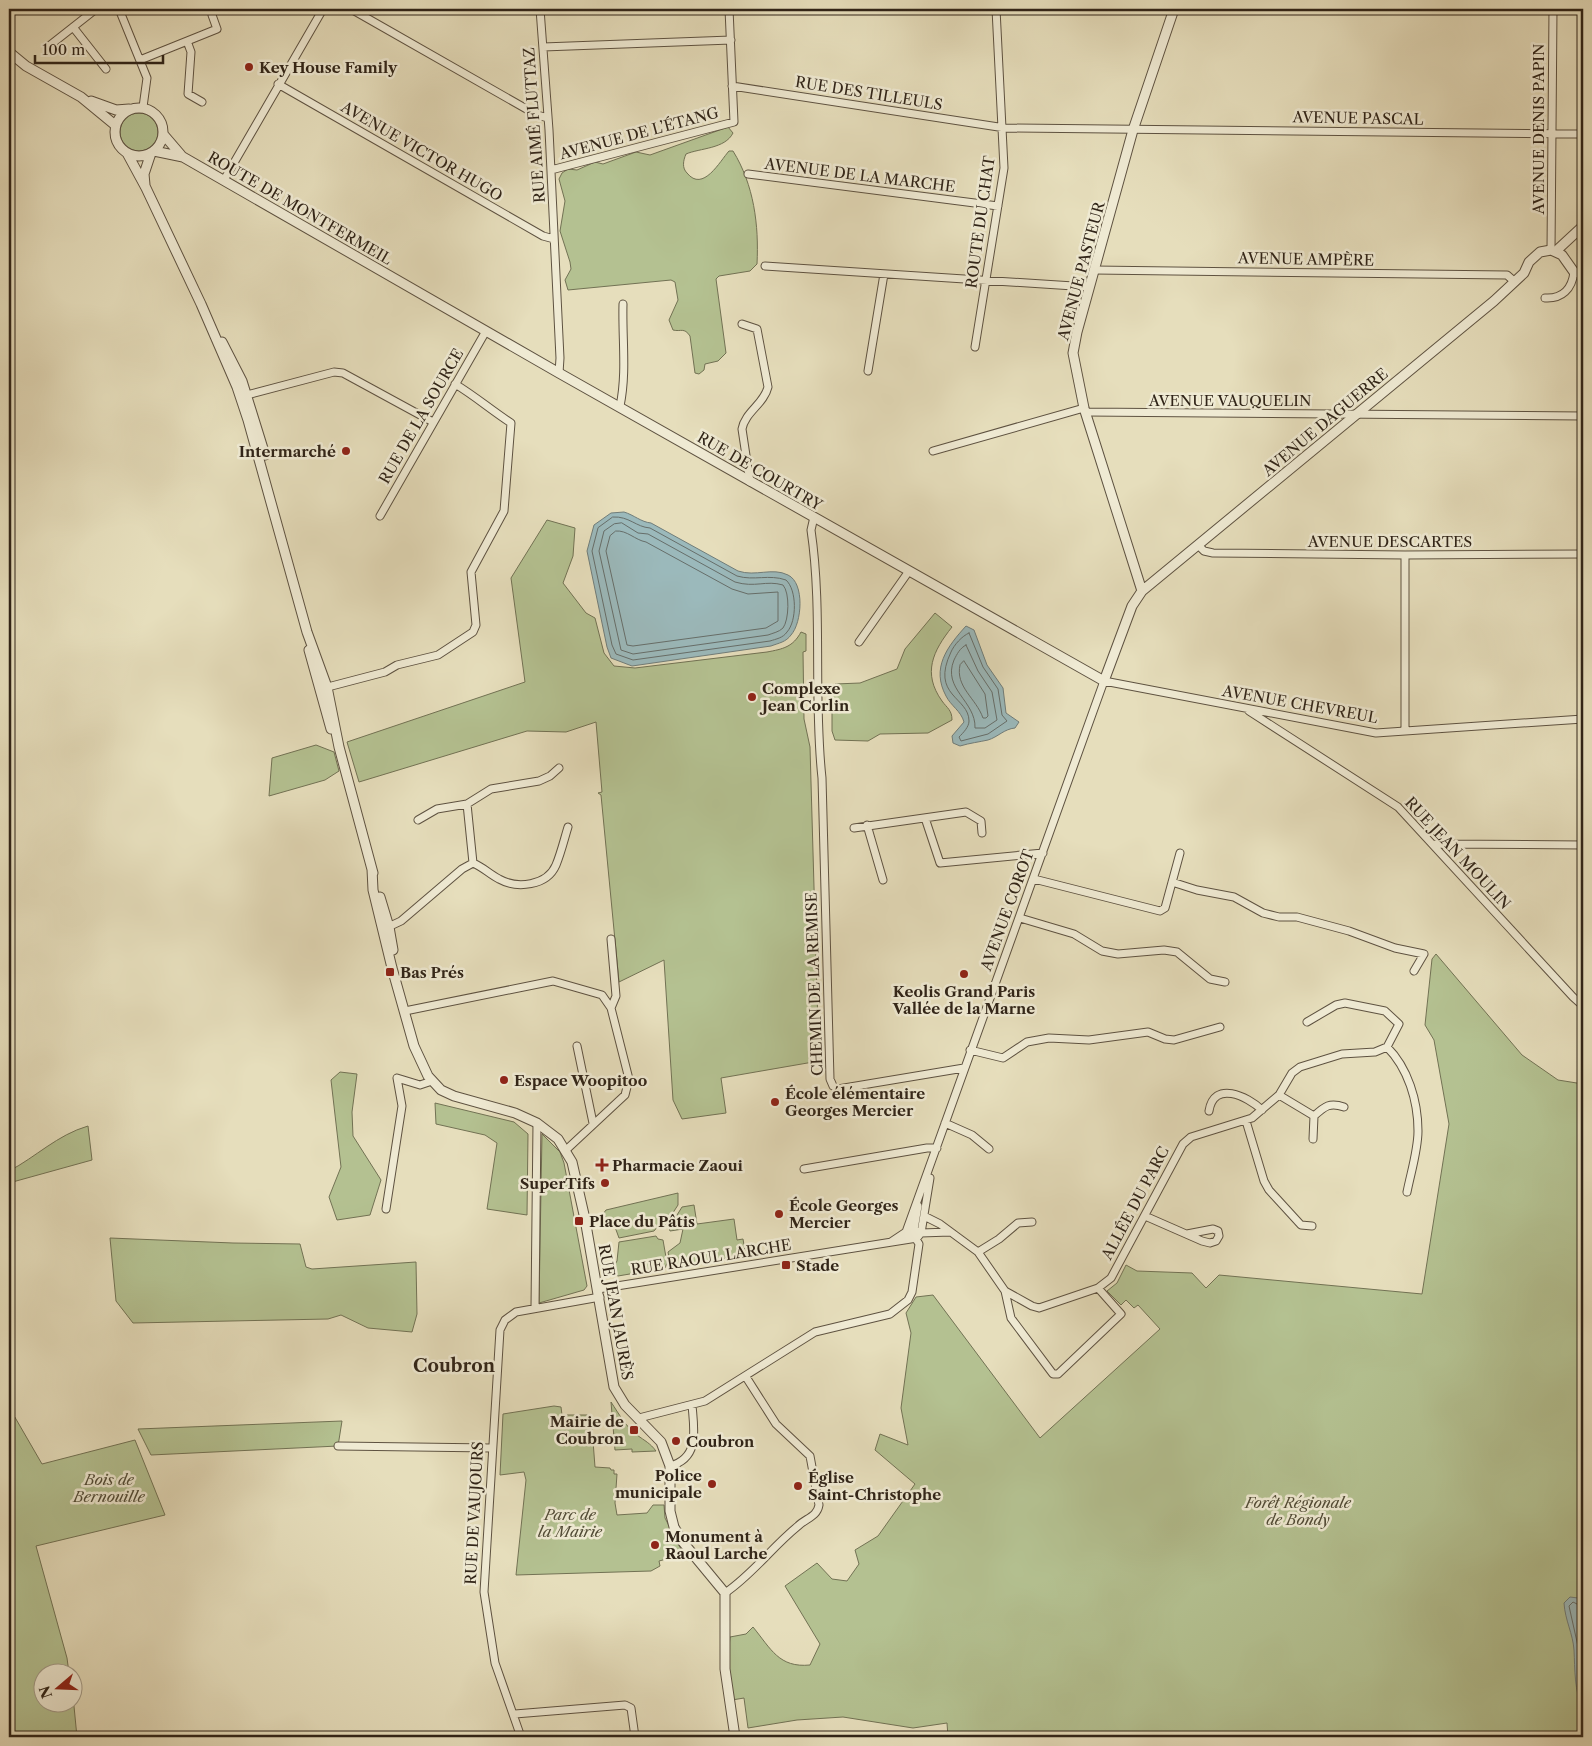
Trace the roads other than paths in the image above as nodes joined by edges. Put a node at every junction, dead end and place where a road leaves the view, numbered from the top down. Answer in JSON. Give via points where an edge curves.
{"nodes":[{"id":1,"x":96,"y":9,"type":"edge"},
{"id":2,"x":119,"y":9,"type":"edge"},
{"id":3,"x":323,"y":9,"type":"edge"},
{"id":4,"x":351,"y":9,"type":"edge"},
{"id":5,"x":540,"y":9,"type":"edge"},
{"id":6,"x":729,"y":9,"type":"edge"},
{"id":7,"x":996,"y":9,"type":"edge"},
{"id":8,"x":1174,"y":9,"type":"edge"},
{"id":9,"x":1552,"y":9,"type":"edge"},
{"id":10,"x":212,"y":15,"type":"dead end"},
{"id":11,"x":72,"y":27,"type":"junction"},
{"id":12,"x":730,"y":40,"type":"junction"},
{"id":13,"x":187,"y":41,"type":"junction"},
{"id":14,"x":49,"y":46,"type":"dead end"},
{"id":15,"x":543,"y":46,"type":"junction"},
{"id":16,"x":9,"y":52,"type":"edge"},
{"id":17,"x":140,"y":60,"type":"junction"},
{"id":18,"x":106,"y":69,"type":"dead end"},
{"id":19,"x":278,"y":84,"type":"junction"},
{"id":20,"x":732,"y":86,"type":"junction"},
{"id":21,"x":81,"y":97,"type":"junction"},
{"id":22,"x":202,"y":102,"type":"dead end"},
{"id":23,"x":143,"y":107,"type":"junction"},
{"id":24,"x":129,"y":109,"type":"junction"},
{"id":25,"x":548,"y":118,"type":"junction"},
{"id":26,"x":115,"y":125,"type":"junction"},
{"id":27,"x":1002,"y":128,"type":"junction"},
{"id":28,"x":1133,"y":130,"type":"junction"},
{"id":29,"x":163,"y":134,"type":"junction"},
{"id":30,"x":1551,"y":134,"type":"junction"},
{"id":31,"x":1583,"y":134,"type":"edge"},
{"id":32,"x":153,"y":152,"type":"junction"},
{"id":33,"x":127,"y":153,"type":"junction"},
{"id":34,"x":183,"y":157,"type":"junction"},
{"id":35,"x":551,"y":170,"type":"junction"},
{"id":36,"x":748,"y":174,"type":"dead end"},
{"id":37,"x":224,"y":180,"type":"junction"},
{"id":38,"x":146,"y":188,"type":"junction"},
{"id":39,"x":998,"y":206,"type":"junction"},
{"id":40,"x":1583,"y":226,"type":"edge"},
{"id":41,"x":554,"y":239,"type":"junction"},
{"id":42,"x":1553,"y":250,"type":"junction"},
{"id":43,"x":765,"y":266,"type":"dead end"},
{"id":44,"x":1094,"y":270,"type":"junction"},
{"id":45,"x":1579,"y":273,"type":"edge"},
{"id":46,"x":884,"y":274,"type":"junction"},
{"id":47,"x":986,"y":280,"type":"junction"},
{"id":48,"x":1515,"y":282,"type":"junction"},
{"id":49,"x":404,"y":283,"type":"joint"},
{"id":50,"x":1089,"y":287,"type":"junction"},
{"id":51,"x":1544,"y":298,"type":"dead end"},
{"id":52,"x":623,"y":304,"type":"dead end"},
{"id":53,"x":742,"y":324,"type":"dead end"},
{"id":54,"x":486,"y":331,"type":"junction"},
{"id":55,"x":974,"y":347,"type":"dead end"},
{"id":56,"x":868,"y":371,"type":"dead end"},
{"id":57,"x":559,"y":373,"type":"junction"},
{"id":58,"x":455,"y":384,"type":"junction"},
{"id":59,"x":244,"y":396,"type":"junction"},
{"id":60,"x":620,"y":406,"type":"junction"},
{"id":61,"x":1085,"y":410,"type":"junction"},
{"id":62,"x":1356,"y":414,"type":"junction"},
{"id":63,"x":1583,"y":416,"type":"edge"},
{"id":64,"x":433,"y":422,"type":"junction"},
{"id":65,"x":933,"y":450,"type":"dead end"},
{"id":66,"x":750,"y":482,"type":"junction"},
{"id":67,"x":380,"y":516,"type":"dead end"},
{"id":68,"x":814,"y":517,"type":"junction"},
{"id":69,"x":1199,"y":546,"type":"junction"},
{"id":70,"x":1583,"y":554,"type":"edge"},
{"id":71,"x":1405,"y":555,"type":"junction"},
{"id":72,"x":909,"y":571,"type":"junction"},
{"id":73,"x":1142,"y":591,"type":"junction"},
{"id":74,"x":859,"y":642,"type":"dead end"},
{"id":75,"x":1104,"y":681,"type":"junction"},
{"id":76,"x":323,"y":688,"type":"junction"},
{"id":77,"x":1244,"y":708,"type":"junction"},
{"id":78,"x":1277,"y":715,"type":"junction"},
{"id":79,"x":1583,"y":719,"type":"edge"},
{"id":80,"x":1273,"y":727,"type":"junction"},
{"id":81,"x":1406,"y":731,"type":"junction"},
{"id":82,"x":560,"y":768,"type":"dead end"},
{"id":83,"x":467,"y":804,"type":"junction"},
{"id":84,"x":925,"y":818,"type":"junction"},
{"id":85,"x":418,"y":820,"type":"dead end"},
{"id":86,"x":867,"y":825,"type":"junction"},
{"id":87,"x":568,"y":827,"type":"dead end"},
{"id":88,"x":854,"y":828,"type":"dead end"},
{"id":89,"x":982,"y":833,"type":"dead end"},
{"id":90,"x":1433,"y":844,"type":"junction"},
{"id":91,"x":1583,"y":845,"type":"edge"},
{"id":92,"x":1043,"y":853,"type":"junction"},
{"id":93,"x":1180,"y":853,"type":"dead end"},
{"id":94,"x":473,"y":862,"type":"junction"},
{"id":95,"x":1034,"y":879,"type":"junction"},
{"id":96,"x":883,"y":880,"type":"dead end"},
{"id":97,"x":1172,"y":882,"type":"junction"},
{"id":98,"x":1020,"y":918,"type":"junction"},
{"id":99,"x":386,"y":928,"type":"junction"},
{"id":100,"x":611,"y":939,"type":"dead end"},
{"id":101,"x":1414,"y":971,"type":"dead end"},
{"id":102,"x":1225,"y":982,"type":"dead end"},
{"id":103,"x":1583,"y":1006,"type":"edge"},
{"id":104,"x":611,"y":1008,"type":"junction"},
{"id":105,"x":404,"y":1011,"type":"junction"},
{"id":106,"x":1307,"y":1022,"type":"dead end"},
{"id":107,"x":1220,"y":1027,"type":"dead end"},
{"id":108,"x":577,"y":1046,"type":"dead end"},
{"id":109,"x":1387,"y":1046,"type":"junction"},
{"id":110,"x":970,"y":1050,"type":"junction"},
{"id":111,"x":964,"y":1068,"type":"junction"},
{"id":112,"x":432,"y":1081,"type":"junction"},
{"id":113,"x":1279,"y":1095,"type":"junction"},
{"id":114,"x":1344,"y":1106,"type":"dead end"},
{"id":115,"x":1262,"y":1110,"type":"junction"},
{"id":116,"x":1209,"y":1111,"type":"dead end"},
{"id":117,"x":1314,"y":1116,"type":"junction"},
{"id":118,"x":1246,"y":1121,"type":"junction"},
{"id":119,"x":537,"y":1123,"type":"junction"},
{"id":120,"x":593,"y":1123,"type":"junction"},
{"id":121,"x":945,"y":1123,"type":"junction"},
{"id":122,"x":1313,"y":1139,"type":"dead end"},
{"id":123,"x":937,"y":1148,"type":"junction"},
{"id":124,"x":989,"y":1149,"type":"dead end"},
{"id":125,"x":566,"y":1150,"type":"junction"},
{"id":126,"x":804,"y":1169,"type":"dead end"},
{"id":127,"x":1407,"y":1192,"type":"dead end"},
{"id":128,"x":917,"y":1201,"type":"junction"},
{"id":129,"x":386,"y":1209,"type":"dead end"},
{"id":130,"x":924,"y":1216,"type":"junction"},
{"id":131,"x":1145,"y":1216,"type":"junction"},
{"id":132,"x":1032,"y":1222,"type":"dead end"},
{"id":133,"x":1312,"y":1226,"type":"dead end"},
{"id":134,"x":906,"y":1232,"type":"junction"},
{"id":135,"x":950,"y":1232,"type":"junction"},
{"id":136,"x":1188,"y":1234,"type":"dead end"},
{"id":137,"x":919,"y":1236,"type":"junction"},
{"id":138,"x":891,"y":1242,"type":"junction"},
{"id":139,"x":978,"y":1252,"type":"junction"},
{"id":140,"x":1098,"y":1288,"type":"junction"},
{"id":141,"x":1005,"y":1291,"type":"junction"},
{"id":142,"x":599,"y":1293,"type":"junction"},
{"id":143,"x":535,"y":1308,"type":"junction"},
{"id":144,"x":746,"y":1377,"type":"junction"},
{"id":145,"x":692,"y":1405,"type":"junction"},
{"id":146,"x":639,"y":1418,"type":"junction"},
{"id":147,"x":338,"y":1446,"type":"dead end"},
{"id":148,"x":491,"y":1448,"type":"junction"},
{"id":149,"x":670,"y":1466,"type":"junction"},
{"id":150,"x":725,"y":1593,"type":"junction"},
{"id":151,"x":515,"y":1714,"type":"junction"},
{"id":152,"x":521,"y":1737,"type":"edge"},
{"id":153,"x":635,"y":1737,"type":"edge"},
{"id":154,"x":735,"y":1737,"type":"edge"}],
"edges":[{"from":1,"to":11,"type":"street"},
{"from":2,"to":17,"type":"street"},
{"from":3,"to":19,"type":"street"},
{"from":4,"to":25,"type":"street","via":[[537,115]]},
{"from":5,"to":15,"type":"street","name":"RUE AIMÉ FLUTTAZ"},
{"from":6,"to":12,"type":"street"},
{"from":7,"to":27,"type":"street","name":"ROUTE DU CHAT"},
{"from":8,"to":28,"type":"street","name":"AVENUE PASTEUR"},
{"from":9,"to":30,"type":"street","name":"AVENUE DENIS PAPIN"},
{"from":10,"to":13,"type":"street","via":[[217,29]]},
{"from":11,"to":14,"type":"street"},
{"from":11,"to":18,"type":"street"},
{"from":12,"to":15,"type":"street"},
{"from":12,"to":20,"type":"street"},
{"from":13,"to":17,"type":"street"},
{"from":13,"to":22,"type":"street","via":[[191,52],[188,94]]},
{"from":15,"to":25,"type":"street","name":"RUE AIMÉ FLUTTAZ"},
{"from":16,"to":21,"type":"street","via":[[26,66]]},
{"from":17,"to":23,"type":"street","via":[[147,80]]},
{"from":19,"to":37,"type":"street"},
{"from":19,"to":41,"type":"street","name":"AVENUE VICTOR HUGO","via":[[543,236]]},
{"from":20,"to":27,"type":"street","name":"RUE DES TILLEULS"},
{"from":20,"to":35,"type":"street","name":"AVENUE DE L’ÉTANG","via":[[734,122]]},
{"from":21,"to":24,"type":"street","via":[[116,110]]},
{"from":21,"to":26,"type":"street"},
{"from":23,"to":24,"type":"street"},
{"from":23,"to":29,"type":"street","via":[[160,119]]},
{"from":24,"to":26,"type":"street","via":[[123,112]]},
{"from":25,"to":35,"type":"street","name":"RUE AIMÉ FLUTTAZ"},
{"from":26,"to":33,"type":"street","via":[[116,141]]},
{"from":27,"to":28,"type":"street","name":"RUE DES TILLEULS"},
{"from":27,"to":39,"type":"street","name":"ROUTE DU CHAT","via":[[1004,168]]},
{"from":28,"to":30,"type":"street","name":"AVENUE PASCAL"},
{"from":28,"to":44,"type":"street","name":"AVENUE PASTEUR"},
{"from":29,"to":32,"type":"street"},
{"from":29,"to":34,"type":"street","name":"ROUTE DE MONTFERMEIL"},
{"from":30,"to":31,"type":"street","name":"AVENUE PASCAL"},
{"from":30,"to":42,"type":"street","name":"AVENUE DENIS PAPIN"},
{"from":32,"to":33,"type":"street","via":[[135,156]]},
{"from":32,"to":34,"type":"street","name":"ROUTE DE MONTFERMEIL"},
{"from":32,"to":38,"type":"street","via":[[144,174]]},
{"from":33,"to":38,"type":"street","name":"RUE JEAN JAURÈS"},
{"from":34,"to":37,"type":"street","name":"ROUTE DE MONTFERMEIL"},
{"from":35,"to":41,"type":"street","name":"RUE AIMÉ FLUTTAZ"},
{"from":36,"to":39,"type":"street","name":"AVENUE DE LA MARCHE"},
{"from":37,"to":49,"type":"street","name":"ROUTE DE MONTFERMEIL"},
{"from":38,"to":59,"type":"street","name":"RUE JEAN JAURÈS"},
{"from":39,"to":47,"type":"street","name":"ROUTE DU CHAT"},
{"from":40,"to":42,"type":"street"},
{"from":41,"to":57,"type":"street","name":"RUE AIMÉ FLUTTAZ"},
{"from":42,"to":45,"type":"street"},
{"from":42,"to":48,"type":"street","name":"AVENUE DAGUERRE","via":[[1534,256]]},
{"from":43,"to":46,"type":"street"},
{"from":44,"to":48,"type":"street","name":"AVENUE AMPÈRE","via":[[1507,275]]},
{"from":44,"to":50,"type":"street","name":"AVENUE PASTEUR"},
{"from":45,"to":51,"type":"street","via":[[1566,293]]},
{"from":46,"to":47,"type":"street"},
{"from":46,"to":56,"type":"street"},
{"from":47,"to":50,"type":"street"},
{"from":47,"to":55,"type":"street","name":"ROUTE DU CHAT"},
{"from":48,"to":62,"type":"street","name":"AVENUE DAGUERRE"},
{"from":49,"to":54,"type":"street","name":"RUE DE COURTRY"},
{"from":50,"to":61,"type":"street","name":"AVENUE PASTEUR","via":[[1073,353]]},
{"from":52,"to":60,"type":"street","via":[[625,351]]},
{"from":53,"to":66,"type":"street","via":[[757,329],[768,387],[766,394],[743,421]]},
{"from":54,"to":57,"type":"street","name":"RUE DE COURTRY"},
{"from":54,"to":58,"type":"street","name":"RUE DE LA SOURCE"},
{"from":57,"to":60,"type":"street","name":"RUE DE COURTRY"},
{"from":58,"to":64,"type":"street","name":"RUE DE LA SOURCE"},
{"from":58,"to":76,"type":"street","via":[[511,423],[504,511],[471,572],[476,625],[473,632],[438,655]]},
{"from":59,"to":64,"type":"street","via":[[334,372],[343,373]]},
{"from":59,"to":76,"type":"street","name":"RUE JEAN JAURÈS","via":[[262,442],[273,505]]},
{"from":60,"to":66,"type":"street","name":"RUE DE COURTRY"},
{"from":61,"to":62,"type":"street","name":"AVENUE VAUQUELIN"},
{"from":61,"to":65,"type":"street","name":"AVENUE VAUQUELIN"},
{"from":61,"to":73,"type":"street","name":"AVENUE PASTEUR"},
{"from":62,"to":63,"type":"street","name":"AVENUE VAUQUELIN"},
{"from":62,"to":69,"type":"street","name":"AVENUE DAGUERRE"},
{"from":64,"to":67,"type":"street","name":"RUE DE LA SOURCE"},
{"from":66,"to":68,"type":"street","name":"RUE DE COURTRY"},
{"from":68,"to":72,"type":"street","name":"RUE DE COURTRY"},
{"from":68,"to":111,"type":"street","name":"CHEMIN DE LA REMISE","via":[[811,530],[830,1079],[832,1086],[838,1089]]},
{"from":69,"to":71,"type":"street","name":"AVENUE DESCARTES","via":[[1213,553]]},
{"from":69,"to":73,"type":"street","name":"AVENUE DAGUERRE"},
{"from":70,"to":71,"type":"street","name":"AVENUE DESCARTES"},
{"from":71,"to":81,"type":"street"},
{"from":72,"to":74,"type":"street"},
{"from":72,"to":75,"type":"street","name":"RUE DE COURTRY"},
{"from":73,"to":75,"type":"street","via":[[1132,606]]},
{"from":75,"to":77,"type":"street","name":"AVENUE CHEVREUL"},
{"from":75,"to":92,"type":"street","name":"AVENUE COROT"},
{"from":76,"to":99,"type":"street","name":"RUE JEAN JAURÈS"},
{"from":77,"to":78,"type":"street","name":"AVENUE CHEVREUL"},
{"from":77,"to":80,"type":"street","name":"RUE JEAN MOULIN"},
{"from":78,"to":80,"type":"street","via":[[1272,721]]},
{"from":78,"to":81,"type":"street","name":"AVENUE CHEVREUL","via":[[1376,733]]},
{"from":79,"to":81,"type":"street","name":"AVENUE CHEVREUL"},
{"from":80,"to":90,"type":"street","name":"RUE JEAN MOULIN","via":[[1398,807]]},
{"from":82,"to":83,"type":"street","via":[[539,781],[491,789]]},
{"from":83,"to":85,"type":"street","via":[[437,808]]},
{"from":83,"to":94,"type":"street"},
{"from":84,"to":86,"type":"street"},
{"from":84,"to":89,"type":"street","via":[[966,812],[981,822]]},
{"from":84,"to":92,"type":"street","via":[[940,863]]},
{"from":86,"to":88,"type":"street"},
{"from":86,"to":96,"type":"street"},
{"from":87,"to":94,"type":"street","via":[[556,866],[535,883],[509,884]]},
{"from":90,"to":91,"type":"street"},
{"from":90,"to":103,"type":"street","name":"RUE JEAN MOULIN"},
{"from":92,"to":95,"type":"street","name":"AVENUE COROT"},
{"from":93,"to":97,"type":"street"},
{"from":94,"to":99,"type":"street","via":[[402,921]]},
{"from":95,"to":97,"type":"street","via":[[1160,912]]},
{"from":95,"to":98,"type":"street","name":"AVENUE COROT"},
{"from":97,"to":101,"type":"street","via":[[1234,897],[1263,913],[1297,917],[1424,954]]},
{"from":98,"to":102,"type":"street","via":[[1074,934],[1102,951],[1118,954],[1177,952],[1210,979]]},
{"from":98,"to":110,"type":"street","name":"AVENUE COROT"},
{"from":99,"to":105,"type":"street","name":"RUE JEAN JAURÈS"},
{"from":100,"to":104,"type":"street","via":[[616,996]]},
{"from":104,"to":105,"type":"street","via":[[602,995],[553,981]]},
{"from":104,"to":120,"type":"street","via":[[628,1079],[625,1095]]},
{"from":105,"to":112,"type":"street","name":"RUE JEAN JAURÈS","via":[[419,1060]]},
{"from":106,"to":109,"type":"street","via":[[1345,1003],[1385,1011],[1400,1024]]},
{"from":107,"to":110,"type":"street","via":[[1174,1040],[1148,1032],[1089,1040],[1044,1039],[1027,1042],[1003,1058]]},
{"from":108,"to":120,"type":"street"},
{"from":109,"to":113,"type":"street","name":"ALLÉE DU PARC","via":[[1375,1052],[1342,1054],[1300,1067],[1292,1073]]},
{"from":109,"to":127,"type":"street","via":[[1404,1070],[1416,1104],[1418,1132]]},
{"from":110,"to":111,"type":"street","name":"AVENUE COROT"},
{"from":111,"to":121,"type":"street","name":"AVENUE COROT"},
{"from":112,"to":119,"type":"street","name":"RUE JEAN JAURÈS","via":[[454,1096],[516,1113]]},
{"from":112,"to":129,"type":"street","via":[[420,1085],[397,1078],[402,1106]]},
{"from":113,"to":115,"type":"street","name":"ALLÉE DU PARC"},
{"from":113,"to":117,"type":"street"},
{"from":114,"to":117,"type":"street","via":[[1326,1105]]},
{"from":115,"to":116,"type":"street","via":[[1252,1100],[1225,1093],[1211,1101]]},
{"from":115,"to":118,"type":"street","name":"ALLÉE DU PARC"},
{"from":117,"to":122,"type":"street"},
{"from":118,"to":131,"type":"street","name":"ALLÉE DU PARC","via":[[1191,1137],[1183,1144]]},
{"from":118,"to":133,"type":"street","via":[[1269,1190],[1301,1225]]},
{"from":119,"to":125,"type":"street","name":"RUE JEAN JAURÈS","via":[[549,1130]]},
{"from":119,"to":143,"type":"street"},
{"from":120,"to":125,"type":"street"},
{"from":121,"to":123,"type":"street","name":"AVENUE COROT"},
{"from":121,"to":124,"type":"street","via":[[972,1136]]},
{"from":123,"to":126,"type":"street"},
{"from":123,"to":128,"type":"street","name":"AVENUE COROT"},
{"from":123,"to":130,"type":"street","name":"AVENUE COROT"},
{"from":125,"to":142,"type":"street","name":"RUE JEAN JAURÈS","via":[[578,1179]]},
{"from":128,"to":134,"type":"street","name":"AVENUE COROT"},
{"from":128,"to":137,"type":"street","via":[[919,1209],[914,1230]]},
{"from":130,"to":135,"type":"street","name":"ALLÉE DU PARC"},
{"from":130,"to":137,"type":"street","name":"AVENUE COROT"},
{"from":131,"to":136,"type":"street"},
{"from":131,"to":140,"type":"street","name":"ALLÉE DU PARC","via":[[1111,1278]]},
{"from":132,"to":139,"type":"street","via":[[1018,1223]]},
{"from":134,"to":137,"type":"street"},
{"from":134,"to":138,"type":"street"},
{"from":135,"to":137,"type":"street"},
{"from":135,"to":139,"type":"street","name":"ALLÉE DU PARC"},
{"from":137,"to":138,"type":"street","name":"RUE RAOUL LARCHE"},
{"from":137,"to":144,"type":"street","via":[[912,1292],[898,1311],[815,1332]]},
{"from":138,"to":142,"type":"street","name":"RUE RAOUL LARCHE"},
{"from":139,"to":141,"type":"street","name":"ALLÉE DU PARC"},
{"from":140,"to":141,"type":"street","name":"ALLÉE DU PARC","via":[[1039,1308]]},
{"from":140,"to":141,"type":"street","via":[[1121,1314],[1058,1374],[1053,1374],[1010,1318]]},
{"from":142,"to":143,"type":"street","name":"RUE RAOUL LARCHE"},
{"from":142,"to":146,"type":"street","name":"RUE JEAN JAURÈS","via":[[614,1386],[625,1405]]},
{"from":143,"to":148,"type":"street","name":"RUE DE VAUJOURS","via":[[516,1312],[505,1320],[500,1330]]},
{"from":144,"to":145,"type":"street"},
{"from":144,"to":150,"type":"street","via":[[776,1424],[810,1456],[819,1505],[818,1511],[799,1524],[741,1582]]},
{"from":145,"to":146,"type":"street"},
{"from":145,"to":149,"type":"street","via":[[694,1429],[690,1453],[684,1461]]},
{"from":146,"to":149,"type":"street","name":"RUE JEAN JAURÈS","via":[[661,1442]]},
{"from":147,"to":148,"type":"street"},
{"from":148,"to":151,"type":"street","name":"RUE DE VAUJOURS","via":[[484,1600],[495,1663]]},
{"from":149,"to":150,"type":"street","name":"RUE JEAN JAURÈS","via":[[670,1512],[674,1527]]},
{"from":150,"to":154,"type":"street","via":[[725,1668]]},
{"from":151,"to":152,"type":"street","name":"RUE DE VAUJOURS"},
{"from":151,"to":153,"type":"street","via":[[625,1705],[633,1714]]}]}
